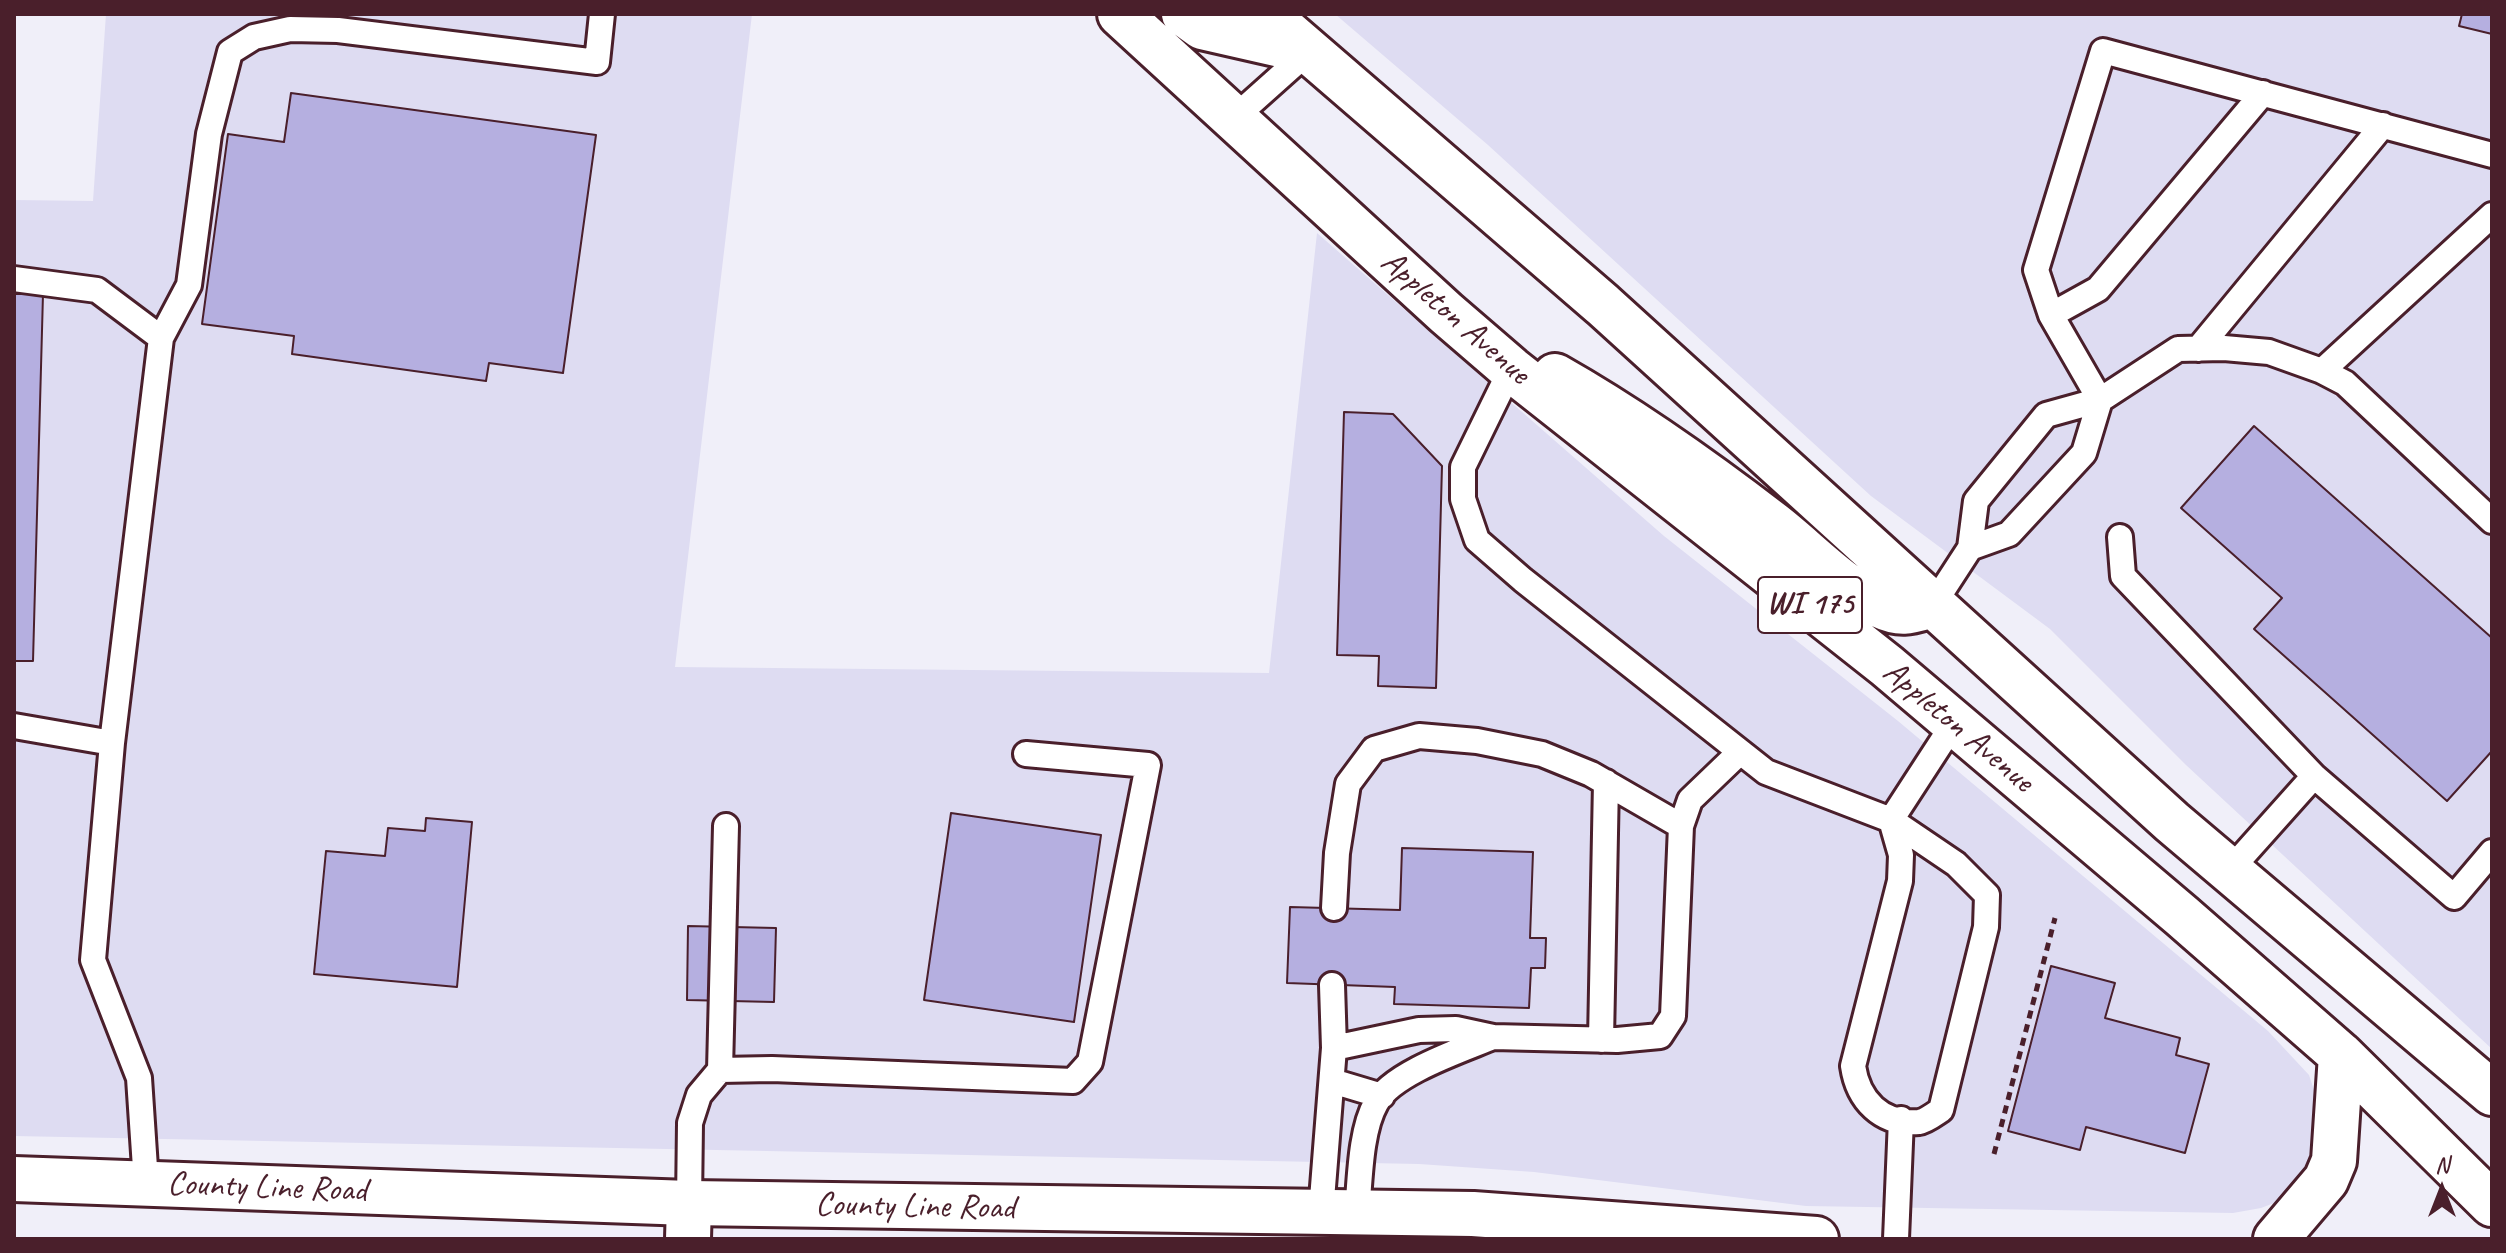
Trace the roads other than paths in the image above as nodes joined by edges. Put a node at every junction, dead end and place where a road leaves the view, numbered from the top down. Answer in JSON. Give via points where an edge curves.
{"nodes":[{"id":1,"x":602,"y":14,"type":"edge"},
{"id":2,"x":1120,"y":14,"type":"edge"},
{"id":3,"x":1184,"y":14,"type":"edge"},
{"id":4,"x":1266,"y":14,"type":"edge"},
{"id":5,"x":255,"y":25,"type":"edge"},
{"id":6,"x":1309,"y":51,"type":"junction"},
{"id":7,"x":2263,"y":93,"type":"junction"},
{"id":8,"x":1234,"y":118,"type":"junction"},
{"id":9,"x":2383,"y":125,"type":"junction"},
{"id":10,"x":2492,"y":155,"type":"edge"},
{"id":11,"x":2492,"y":215,"type":"edge"},
{"id":12,"x":14,"y":279,"type":"edge"},
{"id":13,"x":1446,"y":313,"type":"junction"},
{"id":14,"x":2051,"y":315,"type":"junction"},
{"id":15,"x":161,"y":338,"type":"junction"},
{"id":16,"x":2198,"y":349,"type":"junction"},
{"id":17,"x":1511,"y":369,"type":"junction"},
{"id":18,"x":2322,"y":371,"type":"junction"},
{"id":19,"x":2100,"y":400,"type":"junction"},
{"id":20,"x":2492,"y":521,"type":"edge"},
{"id":21,"x":2120,"y":537,"type":"dead end"},
{"id":22,"x":1970,"y":548,"type":"junction"},
{"id":23,"x":1933,"y":605,"type":"junction"},
{"id":24,"x":1887,"y":666,"type":"junction"},
{"id":25,"x":1954,"y":723,"type":"junction"},
{"id":26,"x":14,"y":726,"type":"edge"},
{"id":27,"x":112,"y":743,"type":"junction"},
{"id":28,"x":1740,"y":752,"type":"junction"},
{"id":29,"x":1026,"y":754,"type":"dead end"},
{"id":30,"x":2314,"y":776,"type":"junction"},
{"id":31,"x":1606,"y":782,"type":"junction"},
{"id":32,"x":1891,"y":820,"type":"junction"},
{"id":33,"x":726,"y":826,"type":"dead end"},
{"id":34,"x":1681,"y":826,"type":"junction"},
{"id":35,"x":2492,"y":852,"type":"edge"},
{"id":36,"x":2230,"y":870,"type":"junction"},
{"id":37,"x":1334,"y":908,"type":"dead end"},
{"id":38,"x":2182,"y":916,"type":"junction"},
{"id":39,"x":1332,"y":985,"type":"dead end"},
{"id":40,"x":1493,"y":1037,"type":"junction"},
{"id":41,"x":1601,"y":1040,"type":"junction"},
{"id":42,"x":1334,"y":1048,"type":"junction"},
{"id":43,"x":2341,"y":1055,"type":"junction"},
{"id":44,"x":720,"y":1070,"type":"junction"},
{"id":45,"x":1332,"y":1081,"type":"junction"},
{"id":46,"x":2492,"y":1093,"type":"edge"},
{"id":47,"x":1382,"y":1096,"type":"junction"},
{"id":48,"x":1901,"y":1119,"type":"junction"},
{"id":49,"x":14,"y":1179,"type":"edge"},
{"id":50,"x":146,"y":1183,"type":"junction"},
{"id":51,"x":2492,"y":1204,"type":"edge"},
{"id":52,"x":1339,"y":1212,"type":"junction"},
{"id":53,"x":688,"y":1221,"type":"edge"},
{"id":54,"x":1816,"y":1239,"type":"edge"},
{"id":55,"x":1896,"y":1239,"type":"edge"},
{"id":56,"x":2276,"y":1239,"type":"edge"}],
"edges":[{"from":1,"to":5,"type":"lane","via":[[597,62]]},
{"from":2,"to":8,"type":"main road","name":"Appleton Avenue","number":"WI 175"},
{"from":3,"to":6,"type":"main road","via":[[1202,27]]},
{"from":4,"to":6,"type":"main road","name":"Appleton Avenue","number":"WI 175"},
{"from":5,"to":15,"type":"lane","via":[[230,52],[209,134],[189,285]]},
{"from":6,"to":8,"type":"lane"},
{"from":6,"to":23,"type":"main road","name":"Appleton Avenue","number":"WI 175","via":[[1603,305]]},
{"from":7,"to":9,"type":"lane"},
{"from":7,"to":14,"type":"lane","via":[[2098,289]]},
{"from":7,"to":14,"type":"lane","via":[[2103,51],[2036,270]]},
{"from":8,"to":13,"type":"main road","name":"Appleton Avenue","number":"WI 175"},
{"from":9,"to":10,"type":"lane"},
{"from":9,"to":16,"type":"lane"},
{"from":11,"to":18,"type":"lane"},
{"from":12,"to":15,"type":"lane","via":[[97,290]]},
{"from":13,"to":17,"type":"main road","name":"Appleton Avenue","number":"WI 175"},
{"from":13,"to":23,"type":"main road","via":[[1608,406],[1773,524],[1849,587],[1904,613]]},
{"from":14,"to":19,"type":"lane"},
{"from":15,"to":27,"type":"lane"},
{"from":16,"to":18,"type":"lane","via":[[2269,352]]},
{"from":16,"to":19,"type":"lane","via":[[2178,349]]},
{"from":17,"to":24,"type":"main road","name":"Appleton Avenue","number":"WI 175"},
{"from":17,"to":28,"type":"lane","via":[[1463,467],[1463,499],[1477,540]]},
{"from":18,"to":20,"type":"lane","via":[[2345,383]]},
{"from":19,"to":22,"type":"lane","via":[[2084,453],[2009,534]]},
{"from":19,"to":22,"type":"lane","via":[[2046,415],[1976,501]]},
{"from":21,"to":30,"type":"lane","via":[[2123,576]]},
{"from":22,"to":23,"type":"lane"},
{"from":23,"to":24,"type":"main road"},
{"from":23,"to":36,"type":"main road","name":"Appleton Avenue","number":"WI 175"},
{"from":24,"to":25,"type":"main road","name":"Appleton Avenue","number":"WI 175"},
{"from":25,"to":32,"type":"lane"},
{"from":25,"to":38,"type":"main road","name":"Appleton Avenue","number":"WI 175"},
{"from":26,"to":27,"type":"lane"},
{"from":27,"to":50,"type":"lane","via":[[93,960],[139,1078]]},
{"from":28,"to":32,"type":"lane","via":[[1766,772]]},
{"from":28,"to":34,"type":"lane","via":[[1690,800]]},
{"from":29,"to":44,"type":"lane","via":[[1148,765],[1090,1062],[1073,1081]]},
{"from":30,"to":35,"type":"lane","via":[[2454,897]]},
{"from":30,"to":36,"type":"lane"},
{"from":31,"to":34,"type":"lane"},
{"from":31,"to":37,"type":"lane","via":[[1542,754],[1477,741],[1419,736],[1374,749],[1348,784]]},
{"from":31,"to":41,"type":"lane"},
{"from":32,"to":48,"type":"lane","via":[[1901,855],[1900,881],[1853,1066],[1856,1084],[1870,1107]]},
{"from":32,"to":48,"type":"lane","via":[[1956,864],[1987,895],[1986,927],[1941,1110],[1920,1122]]},
{"from":33,"to":44,"type":"lane"},
{"from":34,"to":41,"type":"lane","via":[[1673,1016],[1660,1036]]},
{"from":36,"to":38,"type":"main road"},
{"from":36,"to":46,"type":"main road","name":"Appleton Avenue","number":"WI 175"},
{"from":38,"to":43,"type":"main road","name":"Appleton Avenue","number":"WI 175"},
{"from":39,"to":42,"type":"lane"},
{"from":40,"to":41,"type":"lane"},
{"from":40,"to":42,"type":"lane","via":[[1456,1029],[1419,1030]]},
{"from":40,"to":47,"type":"lane","via":[[1411,1073]]},
{"from":42,"to":45,"type":"lane"},
{"from":43,"to":51,"type":"main road","name":"Appleton Avenue","number":"WI 175"},
{"from":43,"to":56,"type":"main road","via":[[2334,1161],[2326,1180]]},
{"from":44,"to":53,"type":"lane","via":[[699,1095],[690,1123]]},
{"from":45,"to":47,"type":"lane"},
{"from":45,"to":52,"type":"lane"},
{"from":47,"to":52,"type":"lane"},
{"from":48,"to":55,"type":"lane"},
{"from":49,"to":50,"type":"main road","name":"County Line Road"},
{"from":50,"to":53,"type":"main road","name":"County Line Road"},
{"from":52,"to":53,"type":"main road","name":"County Line Road"},
{"from":52,"to":54,"type":"main road","name":"County Line Road","via":[[1473,1214]]}]}
